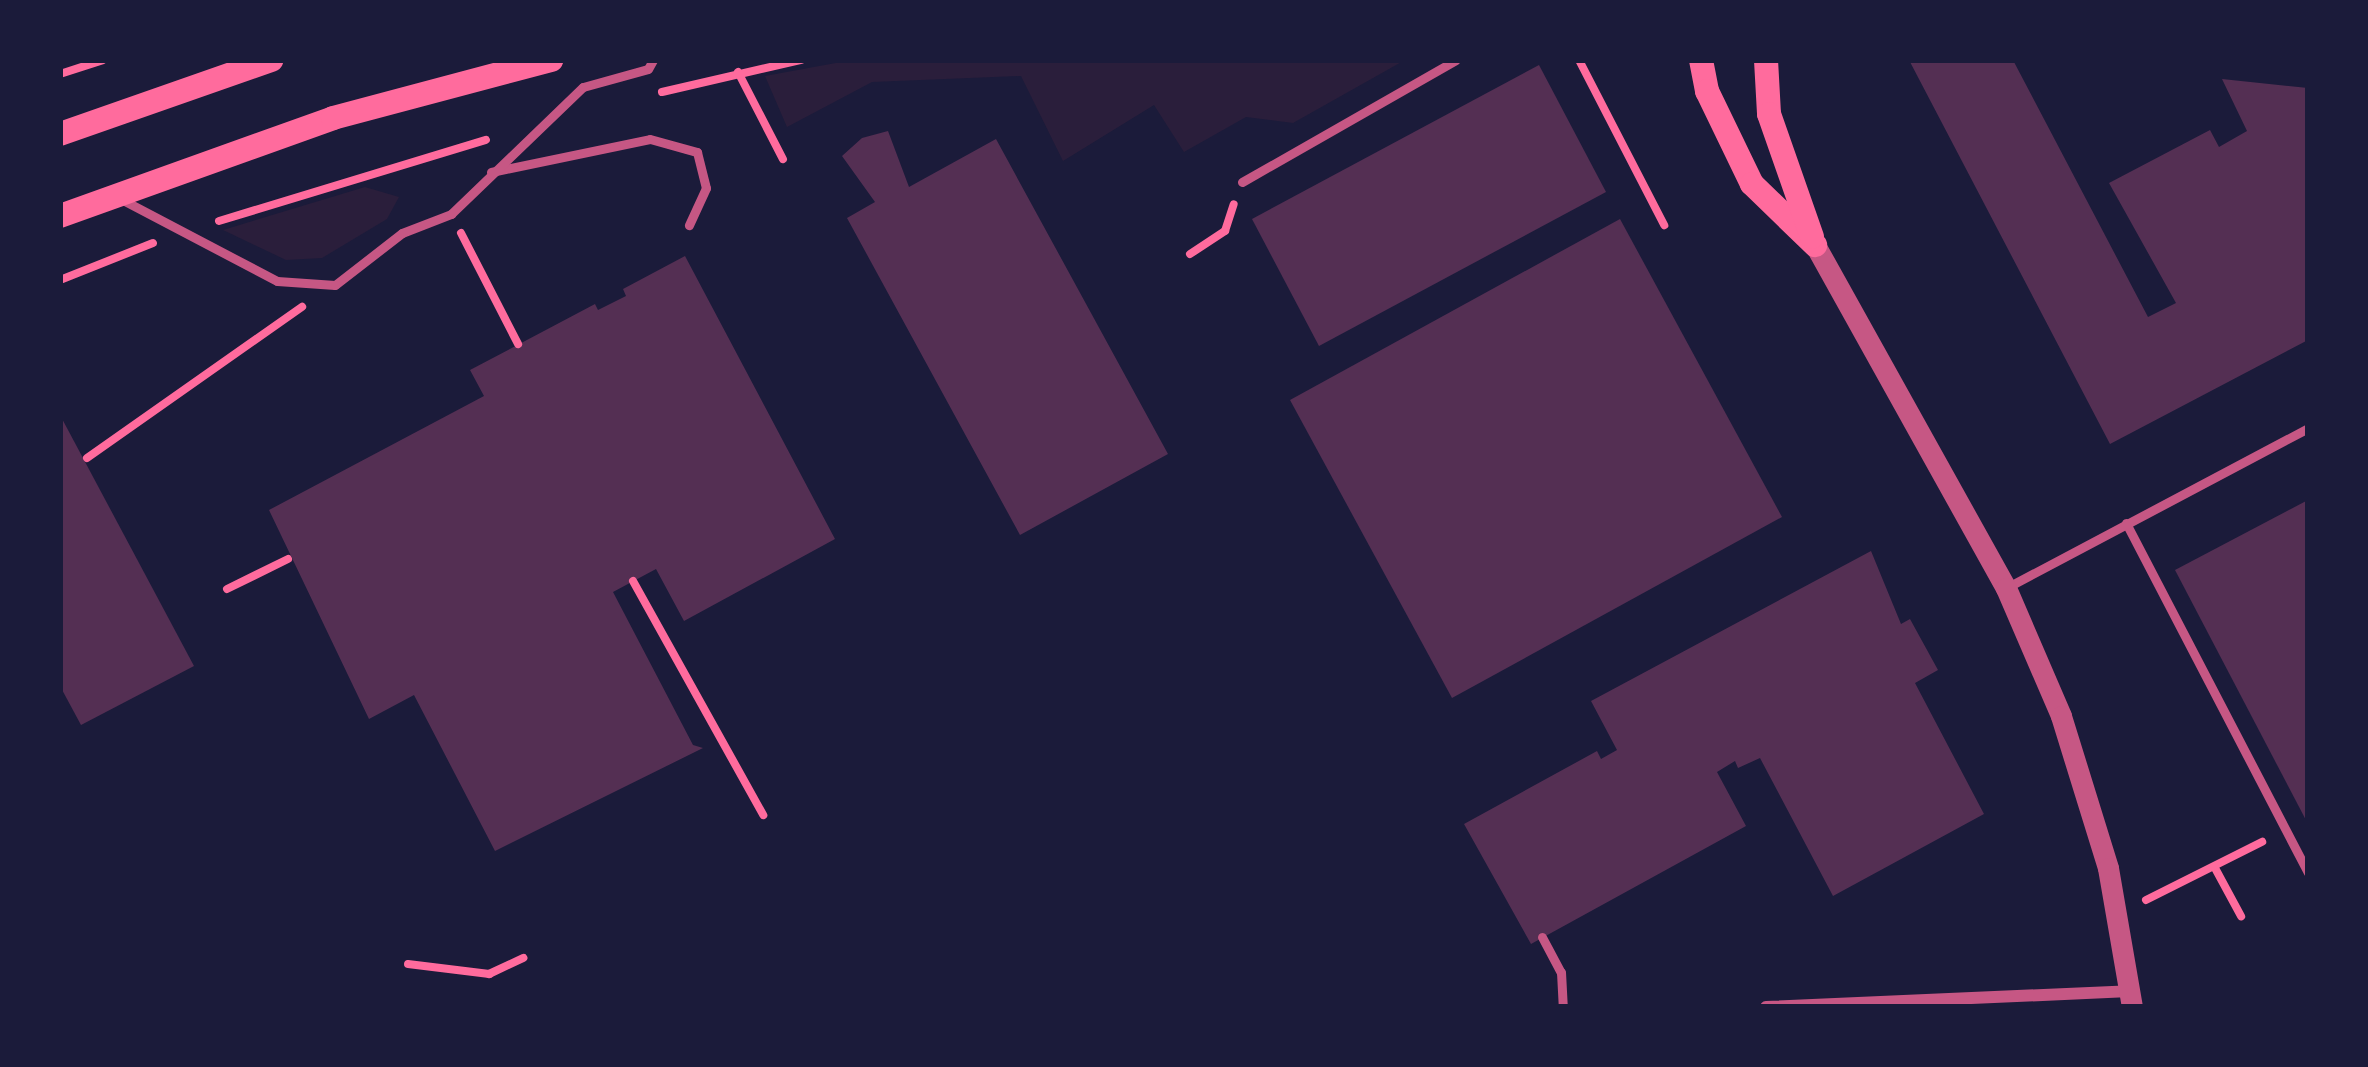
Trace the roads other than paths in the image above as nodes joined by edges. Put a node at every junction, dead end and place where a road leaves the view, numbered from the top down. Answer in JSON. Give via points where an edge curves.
{"nodes":[{"id":1,"x":272,"y":60,"type":"edge"},
{"id":2,"x":551,"y":60,"type":"edge"},
{"id":3,"x":653,"y":60,"type":"edge"},
{"id":4,"x":1456,"y":60,"type":"edge"},
{"id":5,"x":1701,"y":60,"type":"edge"},
{"id":6,"x":1766,"y":60,"type":"edge"},
{"id":7,"x":60,"y":134,"type":"edge"},
{"id":8,"x":491,"y":172,"type":"junction"},
{"id":9,"x":1242,"y":182,"type":"road end"},
{"id":10,"x":114,"y":196,"type":"junction"},
{"id":11,"x":60,"y":216,"type":"edge"},
{"id":12,"x":689,"y":225,"type":"dead end"},
{"id":13,"x":1815,"y":245,"type":"junction"},
{"id":14,"x":2308,"y":428,"type":"edge"},
{"id":15,"x":2126,"y":523,"type":"junction"},
{"id":16,"x":2006,"y":588,"type":"junction"},
{"id":17,"x":2308,"y":873,"type":"edge"},
{"id":18,"x":1542,"y":937,"type":"dead end"},
{"id":19,"x":2131,"y":999,"type":"edge"},
{"id":20,"x":1563,"y":1007,"type":"edge"},
{"id":21,"x":1766,"y":1007,"type":"edge"},
{"id":22,"x":1788,"y":1007,"type":"edge"}],
"edges":[{"from":1,"to":7,"type":"main road"},
{"from":2,"to":10,"type":"main road","via":[[333,118]]},
{"from":3,"to":8,"type":"lane","via":[[648,69],[583,88]]},
{"from":4,"to":9,"type":"lane"},
{"from":5,"to":13,"type":"main road","via":[[1707,91],[1752,184]]},
{"from":6,"to":13,"type":"main road","via":[[1769,114]]},
{"from":8,"to":10,"type":"lane","via":[[451,214],[402,232],[335,285],[277,280]]},
{"from":8,"to":12,"type":"lane","via":[[650,139],[665,143],[697,152],[706,188]]},
{"from":10,"to":11,"type":"main road"},
{"from":13,"to":16,"type":"street"},
{"from":14,"to":15,"type":"lane"},
{"from":15,"to":16,"type":"lane"},
{"from":15,"to":17,"type":"lane"},
{"from":16,"to":19,"type":"street","via":[[2060,716],[2116,913]]},
{"from":18,"to":20,"type":"lane","via":[[1561,972]]},
{"from":19,"to":22,"type":"street"},
{"from":21,"to":22,"type":"street"}]}
